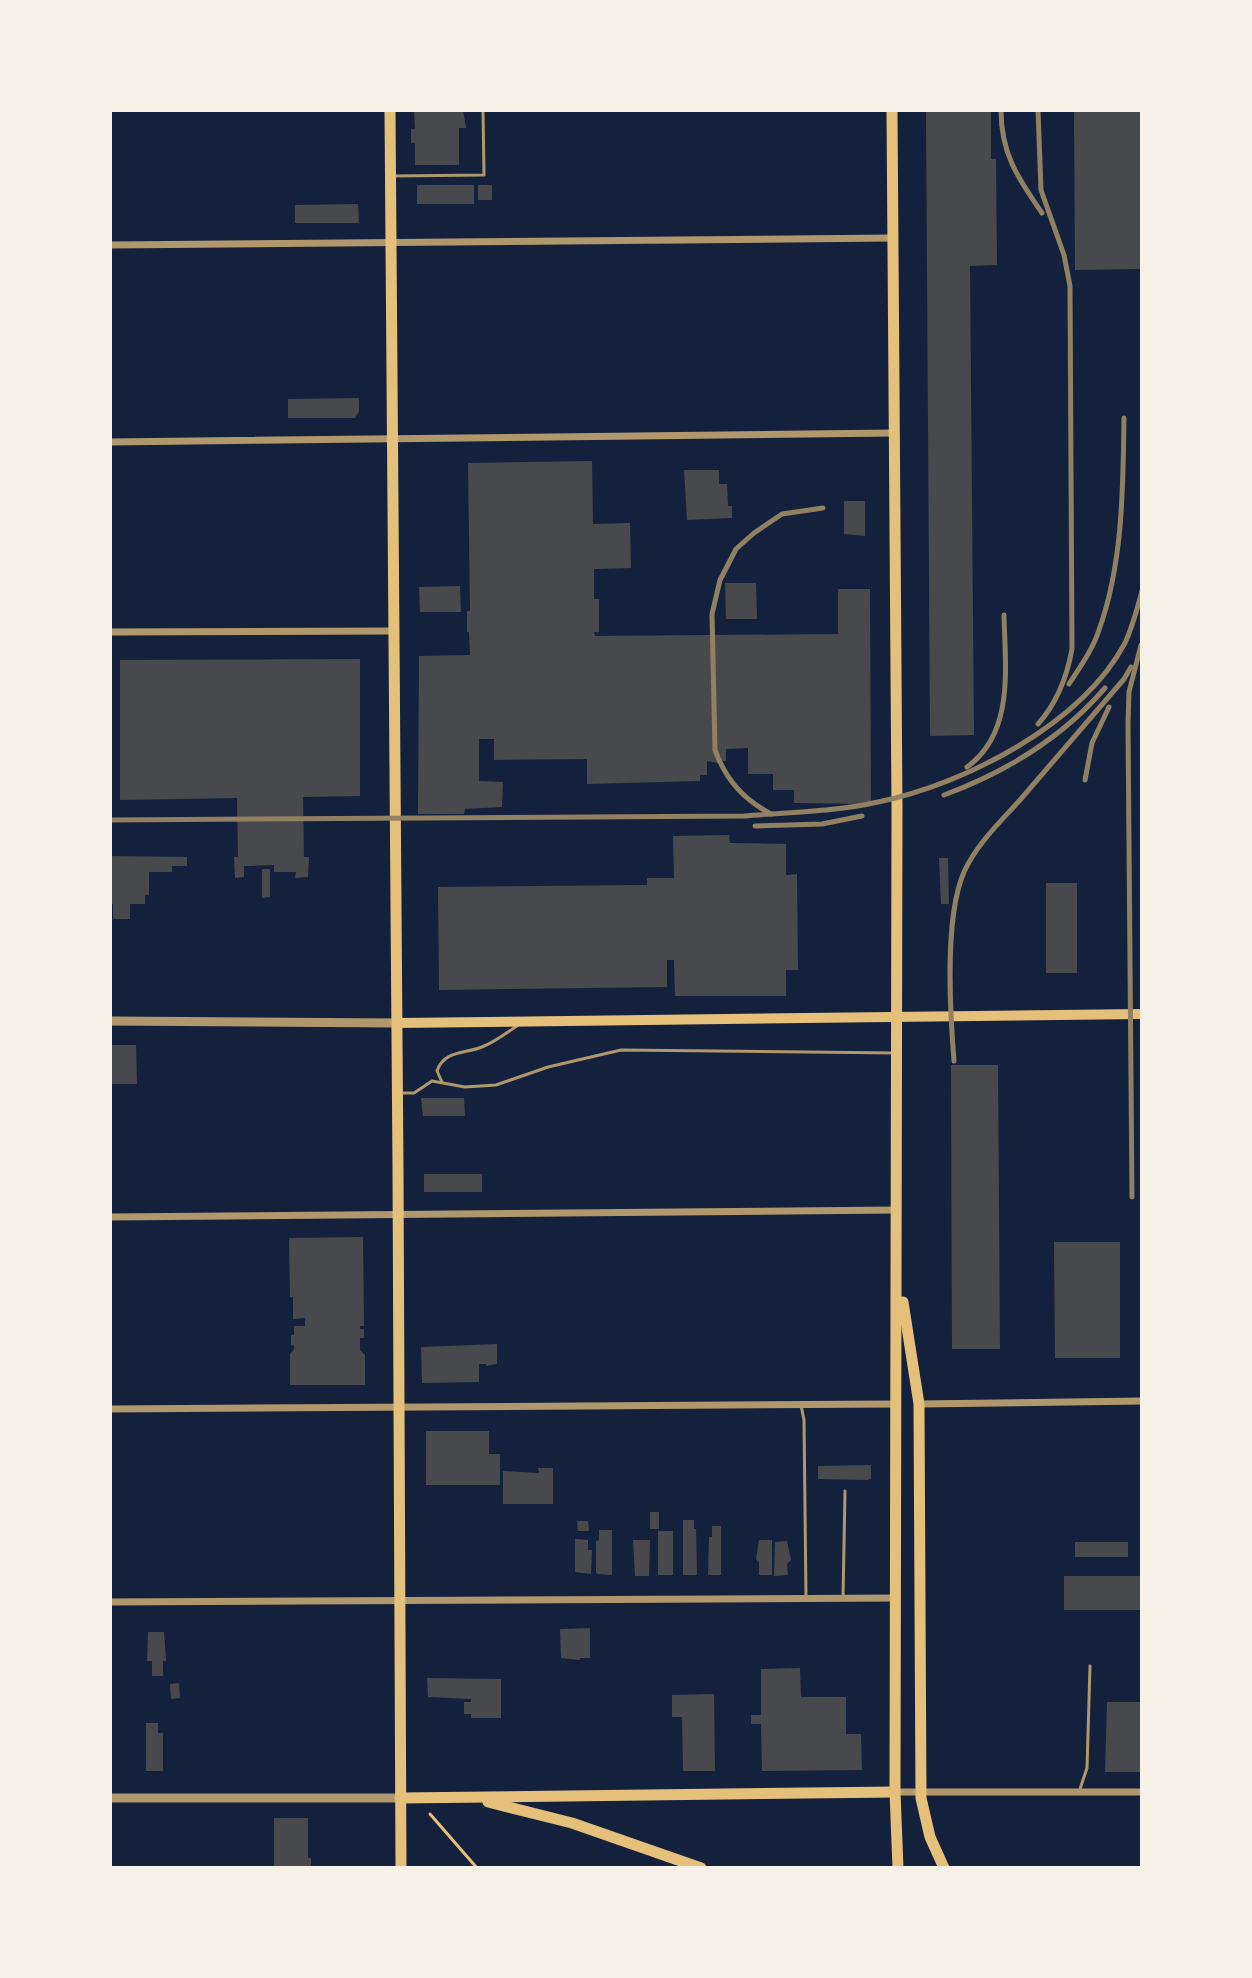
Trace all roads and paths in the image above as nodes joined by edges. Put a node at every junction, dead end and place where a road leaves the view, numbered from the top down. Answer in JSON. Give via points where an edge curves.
{"nodes":[{"id":1,"x":390,"y":110,"type":"edge"},
{"id":2,"x":483,"y":110,"type":"edge"},
{"id":3,"x":892,"y":110,"type":"edge"},
{"id":4,"x":389,"y":176,"type":"junction"},
{"id":5,"x":893,"y":238,"type":"junction"},
{"id":6,"x":389,"y":244,"type":"junction"},
{"id":7,"x":110,"y":245,"type":"edge"},
{"id":8,"x":894,"y":433,"type":"junction"},
{"id":9,"x":392,"y":439,"type":"junction"},
{"id":10,"x":110,"y":442,"type":"edge"},
{"id":11,"x":393,"y":631,"type":"junction"},
{"id":12,"x":110,"y":632,"type":"edge"},
{"id":13,"x":1142,"y":1014,"type":"edge"},
{"id":14,"x":110,"y":1021,"type":"edge"},
{"id":15,"x":522,"y":1022,"type":"junction"},
{"id":16,"x":397,"y":1023,"type":"junction"},
{"id":17,"x":897,"y":1053,"type":"junction"},
{"id":18,"x":442,"y":1082,"type":"junction"},
{"id":19,"x":397,"y":1093,"type":"junction"},
{"id":20,"x":897,"y":1210,"type":"junction"},
{"id":21,"x":397,"y":1215,"type":"junction"},
{"id":22,"x":110,"y":1217,"type":"edge"},
{"id":23,"x":897,"y":1269,"type":"junction"},
{"id":24,"x":1142,"y":1401,"type":"edge"},
{"id":25,"x":896,"y":1404,"type":"junction"},
{"id":26,"x":919,"y":1404,"type":"junction"},
{"id":27,"x":801,"y":1405,"type":"junction"},
{"id":28,"x":400,"y":1407,"type":"junction"},
{"id":29,"x":110,"y":1409,"type":"edge"},
{"id":30,"x":845,"y":1491,"type":"dead end"},
{"id":31,"x":895,"y":1598,"type":"junction"},
{"id":32,"x":806,"y":1599,"type":"junction"},
{"id":33,"x":843,"y":1599,"type":"junction"},
{"id":34,"x":400,"y":1601,"type":"junction"},
{"id":35,"x":110,"y":1602,"type":"edge"},
{"id":36,"x":1090,"y":1666,"type":"dead end"},
{"id":37,"x":895,"y":1792,"type":"junction"},
{"id":38,"x":1079,"y":1792,"type":"junction"},
{"id":39,"x":1142,"y":1792,"type":"edge"},
{"id":40,"x":469,"y":1797,"type":"junction"},
{"id":41,"x":110,"y":1798,"type":"edge"},
{"id":42,"x":400,"y":1798,"type":"junction"},
{"id":43,"x":430,"y":1814,"type":"dead end"},
{"id":44,"x":401,"y":1868,"type":"edge"},
{"id":45,"x":477,"y":1868,"type":"edge"},
{"id":46,"x":701,"y":1868,"type":"edge"},
{"id":47,"x":898,"y":1868,"type":"edge"},
{"id":48,"x":944,"y":1868,"type":"edge"}],
"edges":[{"from":1,"to":4,"type":"main road"},
{"from":2,"to":4,"type":"lane","via":[[484,175]]},
{"from":3,"to":5,"type":"main road"},
{"from":4,"to":6,"type":"main road"},
{"from":5,"to":6,"type":"street"},
{"from":5,"to":8,"type":"main road"},
{"from":6,"to":7,"type":"street"},
{"from":6,"to":9,"type":"main road"},
{"from":8,"to":9,"type":"street"},
{"from":8,"to":17,"type":"main road"},
{"from":9,"to":10,"type":"street"},
{"from":9,"to":11,"type":"main road"},
{"from":11,"to":12,"type":"street"},
{"from":11,"to":16,"type":"main road"},
{"from":13,"to":15,"type":"main road"},
{"from":14,"to":16,"type":"street"},
{"from":15,"to":16,"type":"main road"},
{"from":15,"to":18,"type":"lane","via":[[481,1048],[448,1057],[438,1066]]},
{"from":16,"to":19,"type":"main road"},
{"from":17,"to":18,"type":"lane","via":[[621,1050],[498,1085]]},
{"from":17,"to":20,"type":"main road"},
{"from":18,"to":19,"type":"lane","via":[[426,1083],[414,1093]]},
{"from":19,"to":21,"type":"main road"},
{"from":20,"to":21,"type":"street"},
{"from":20,"to":23,"type":"main road"},
{"from":21,"to":22,"type":"street"},
{"from":21,"to":28,"type":"main road"},
{"from":23,"to":25,"type":"main road"},
{"from":23,"to":26,"type":"main road"},
{"from":24,"to":26,"type":"street"},
{"from":25,"to":27,"type":"street"},
{"from":25,"to":31,"type":"main road"},
{"from":26,"to":48,"type":"main road","via":[[921,1798]]},
{"from":27,"to":28,"type":"street"},
{"from":27,"to":32,"type":"lane"},
{"from":28,"to":29,"type":"street"},
{"from":28,"to":34,"type":"main road"},
{"from":30,"to":33,"type":"lane"},
{"from":31,"to":33,"type":"street"},
{"from":31,"to":37,"type":"main road"},
{"from":32,"to":33,"type":"street"},
{"from":32,"to":34,"type":"street"},
{"from":34,"to":35,"type":"street"},
{"from":34,"to":42,"type":"main road"},
{"from":36,"to":38,"type":"lane","via":[[1087,1768]]},
{"from":37,"to":38,"type":"street"},
{"from":37,"to":40,"type":"main road"},
{"from":37,"to":47,"type":"main road"},
{"from":38,"to":39,"type":"street"},
{"from":40,"to":42,"type":"main road"},
{"from":40,"to":46,"type":"main road","via":[[572,1823]]},
{"from":41,"to":42,"type":"street"},
{"from":42,"to":44,"type":"main road"},
{"from":43,"to":45,"type":"path"}]}
